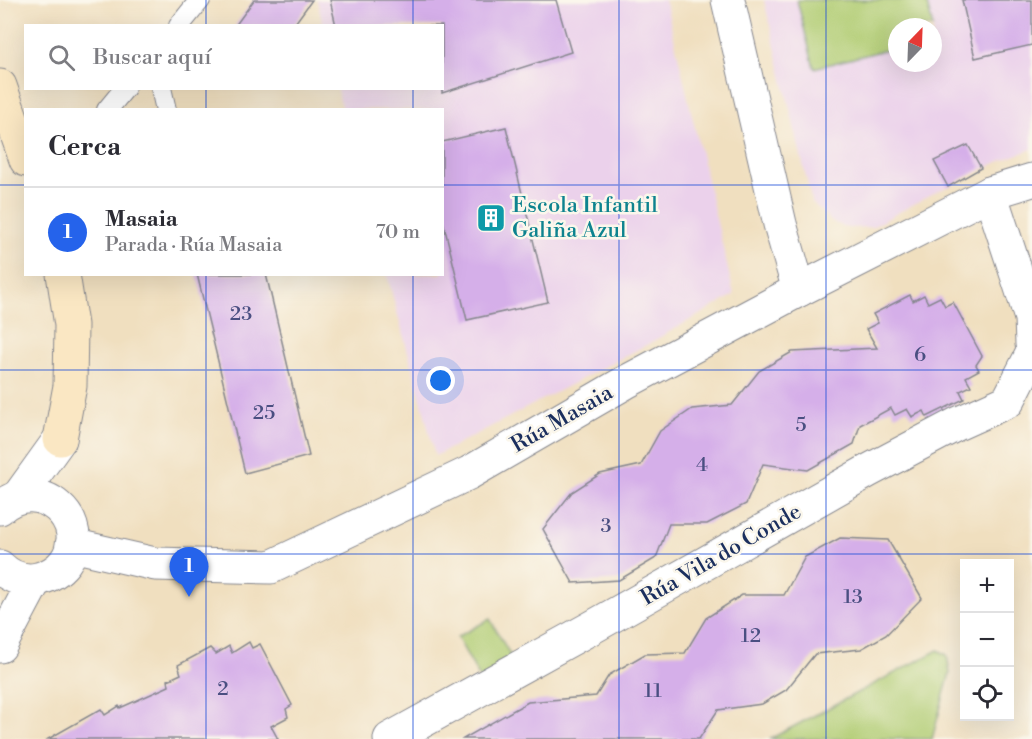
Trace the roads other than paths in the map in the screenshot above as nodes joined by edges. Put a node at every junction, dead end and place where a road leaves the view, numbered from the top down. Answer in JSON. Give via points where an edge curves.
{"nodes":[{"id":1,"x":200,"y":0,"type":"edge"},
{"id":2,"x":728,"y":0,"type":"edge"},
{"id":3,"x":181,"y":24,"type":"edge"},
{"id":4,"x":0,"y":86,"type":"edge"},
{"id":5,"x":123,"y":90,"type":"edge"},
{"id":6,"x":161,"y":90,"type":"edge"},
{"id":7,"x":109,"y":108,"type":"edge"},
{"id":8,"x":166,"y":108,"type":"edge"},
{"id":9,"x":24,"y":154,"type":"edge"},
{"id":10,"x":1032,"y":180,"type":"edge"},
{"id":11,"x":990,"y":193,"type":"junction"},
{"id":12,"x":63,"y":276,"type":"edge"},
{"id":13,"x":799,"y":290,"type":"junction"},
{"id":14,"x":1032,"y":344,"type":"edge"},
{"id":15,"x":1032,"y":354,"type":"edge"},
{"id":16,"x":60,"y":439,"type":"junction"},
{"id":17,"x":10,"y":502,"type":"edge"},
{"id":18,"x":60,"y":508,"type":"junction"},
{"id":19,"x":72,"y":545,"type":"junction"},
{"id":20,"x":11,"y":580,"type":"edge"},
{"id":21,"x":0,"y":646,"type":"edge"},
{"id":22,"x":390,"y":739,"type":"edge"}],
"edges":[{"from":1,"to":3,"type":"lane"},
{"from":2,"to":13,"type":"street"},
{"from":4,"to":9,"type":"street"},
{"from":5,"to":7,"type":"lane"},
{"from":6,"to":8,"type":"lane"},
{"from":10,"to":11,"type":"street","name":"Rúa Masaia"},
{"from":11,"to":13,"type":"street","name":"Rúa Masaia"},
{"from":11,"to":14,"type":"street","via":[[1031,318]]},
{"from":12,"to":16,"type":"street","via":[[71,325],[70,386]]},
{"from":13,"to":19,"type":"street","name":"Rúa Masaia","via":[[626,382],[469,473],[271,567],[155,564]]},
{"from":15,"to":22,"type":"street","name":"Rúa Vila do Conde","via":[[1008,401],[868,471]]},
{"from":16,"to":17,"type":"street"},
{"from":16,"to":18,"type":"street"},
{"from":17,"to":18,"type":"street","via":[[41,496]]},
{"from":18,"to":19,"type":"street","via":[[68,519]]},
{"from":19,"to":20,"type":"street","via":[[59,569],[48,576]]},
{"from":20,"to":21,"type":"street"}]}
